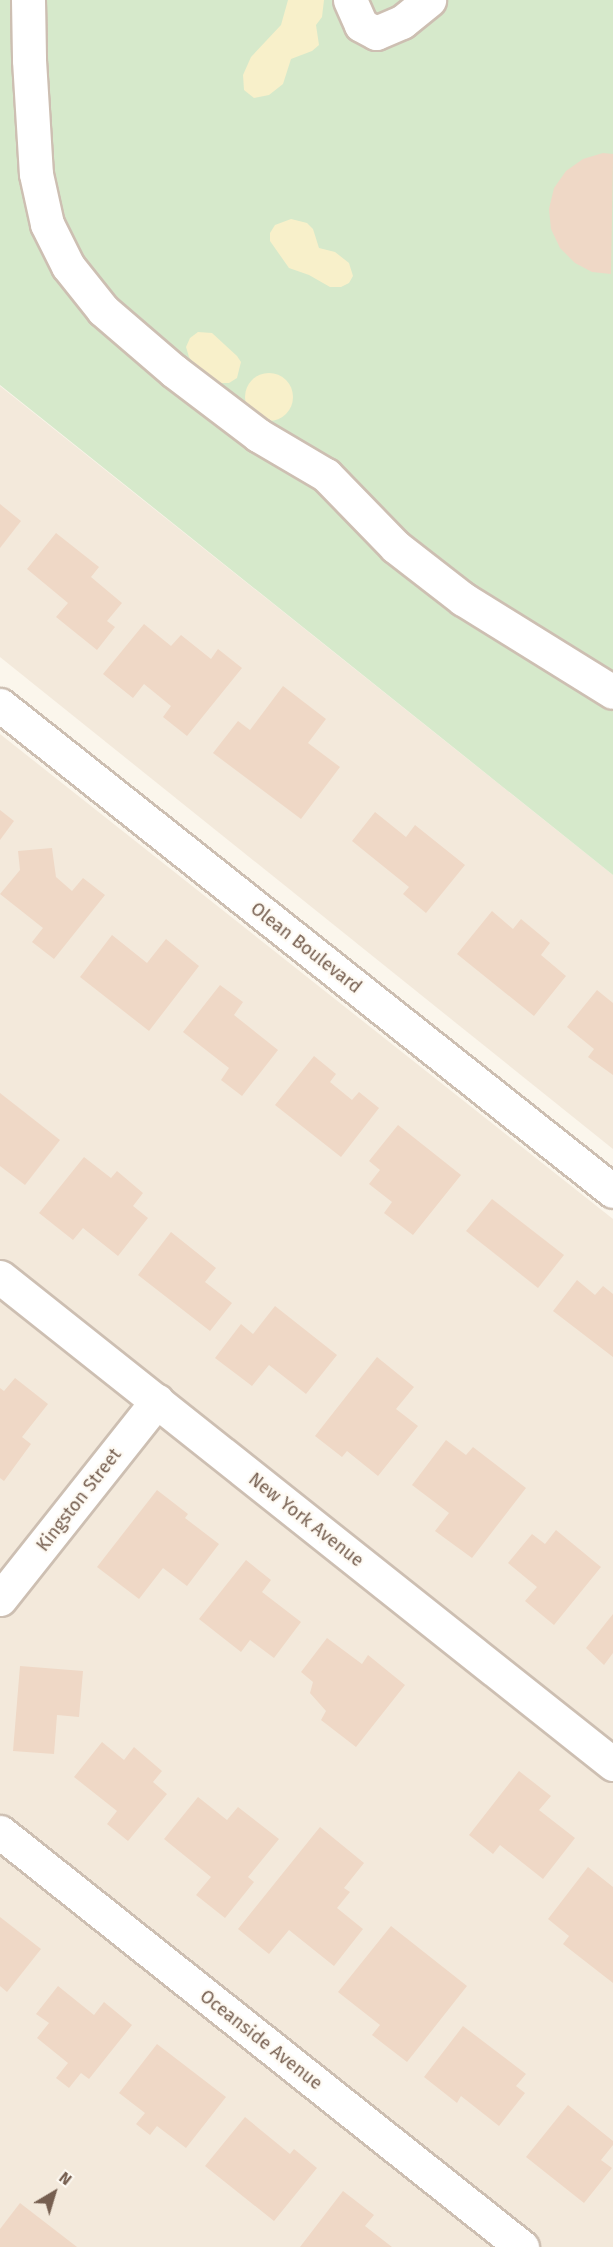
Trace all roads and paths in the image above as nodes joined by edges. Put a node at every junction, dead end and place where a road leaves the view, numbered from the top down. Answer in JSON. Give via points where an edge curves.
{"nodes":[{"id":1,"x":28,"y":0,"type":"edge"},
{"id":2,"x":350,"y":0,"type":"edge"},
{"id":3,"x":429,"y":0,"type":"edge"},
{"id":4,"x":613,"y":692,"type":"edge"},
{"id":5,"x":0,"y":705,"type":"edge"},
{"id":6,"x":613,"y":1191,"type":"edge"},
{"id":7,"x":0,"y":1276,"type":"edge"},
{"id":8,"x":157,"y":1401,"type":"junction"},
{"id":9,"x":0,"y":1599,"type":"edge"},
{"id":10,"x":613,"y":1764,"type":"edge"},
{"id":11,"x":0,"y":1832,"type":"edge"},
{"id":12,"x":522,"y":2247,"type":"edge"}],
"edges":[{"from":1,"to":4,"type":"street","via":[[36,174],[47,224],[68,266],[103,310],[258,435],[326,475],[396,547],[463,599]]},
{"from":2,"to":3,"type":"street","via":[[361,25],[376,33],[402,22]]},
{"from":5,"to":6,"type":"street","name":"Olean Boulevard"},
{"from":7,"to":8,"type":"street","name":"New York Avenue"},
{"from":8,"to":9,"type":"street","name":"Kingston Street"},
{"from":8,"to":10,"type":"street","name":"New York Avenue"},
{"from":11,"to":12,"type":"street","name":"Oceanside Avenue"}]}
